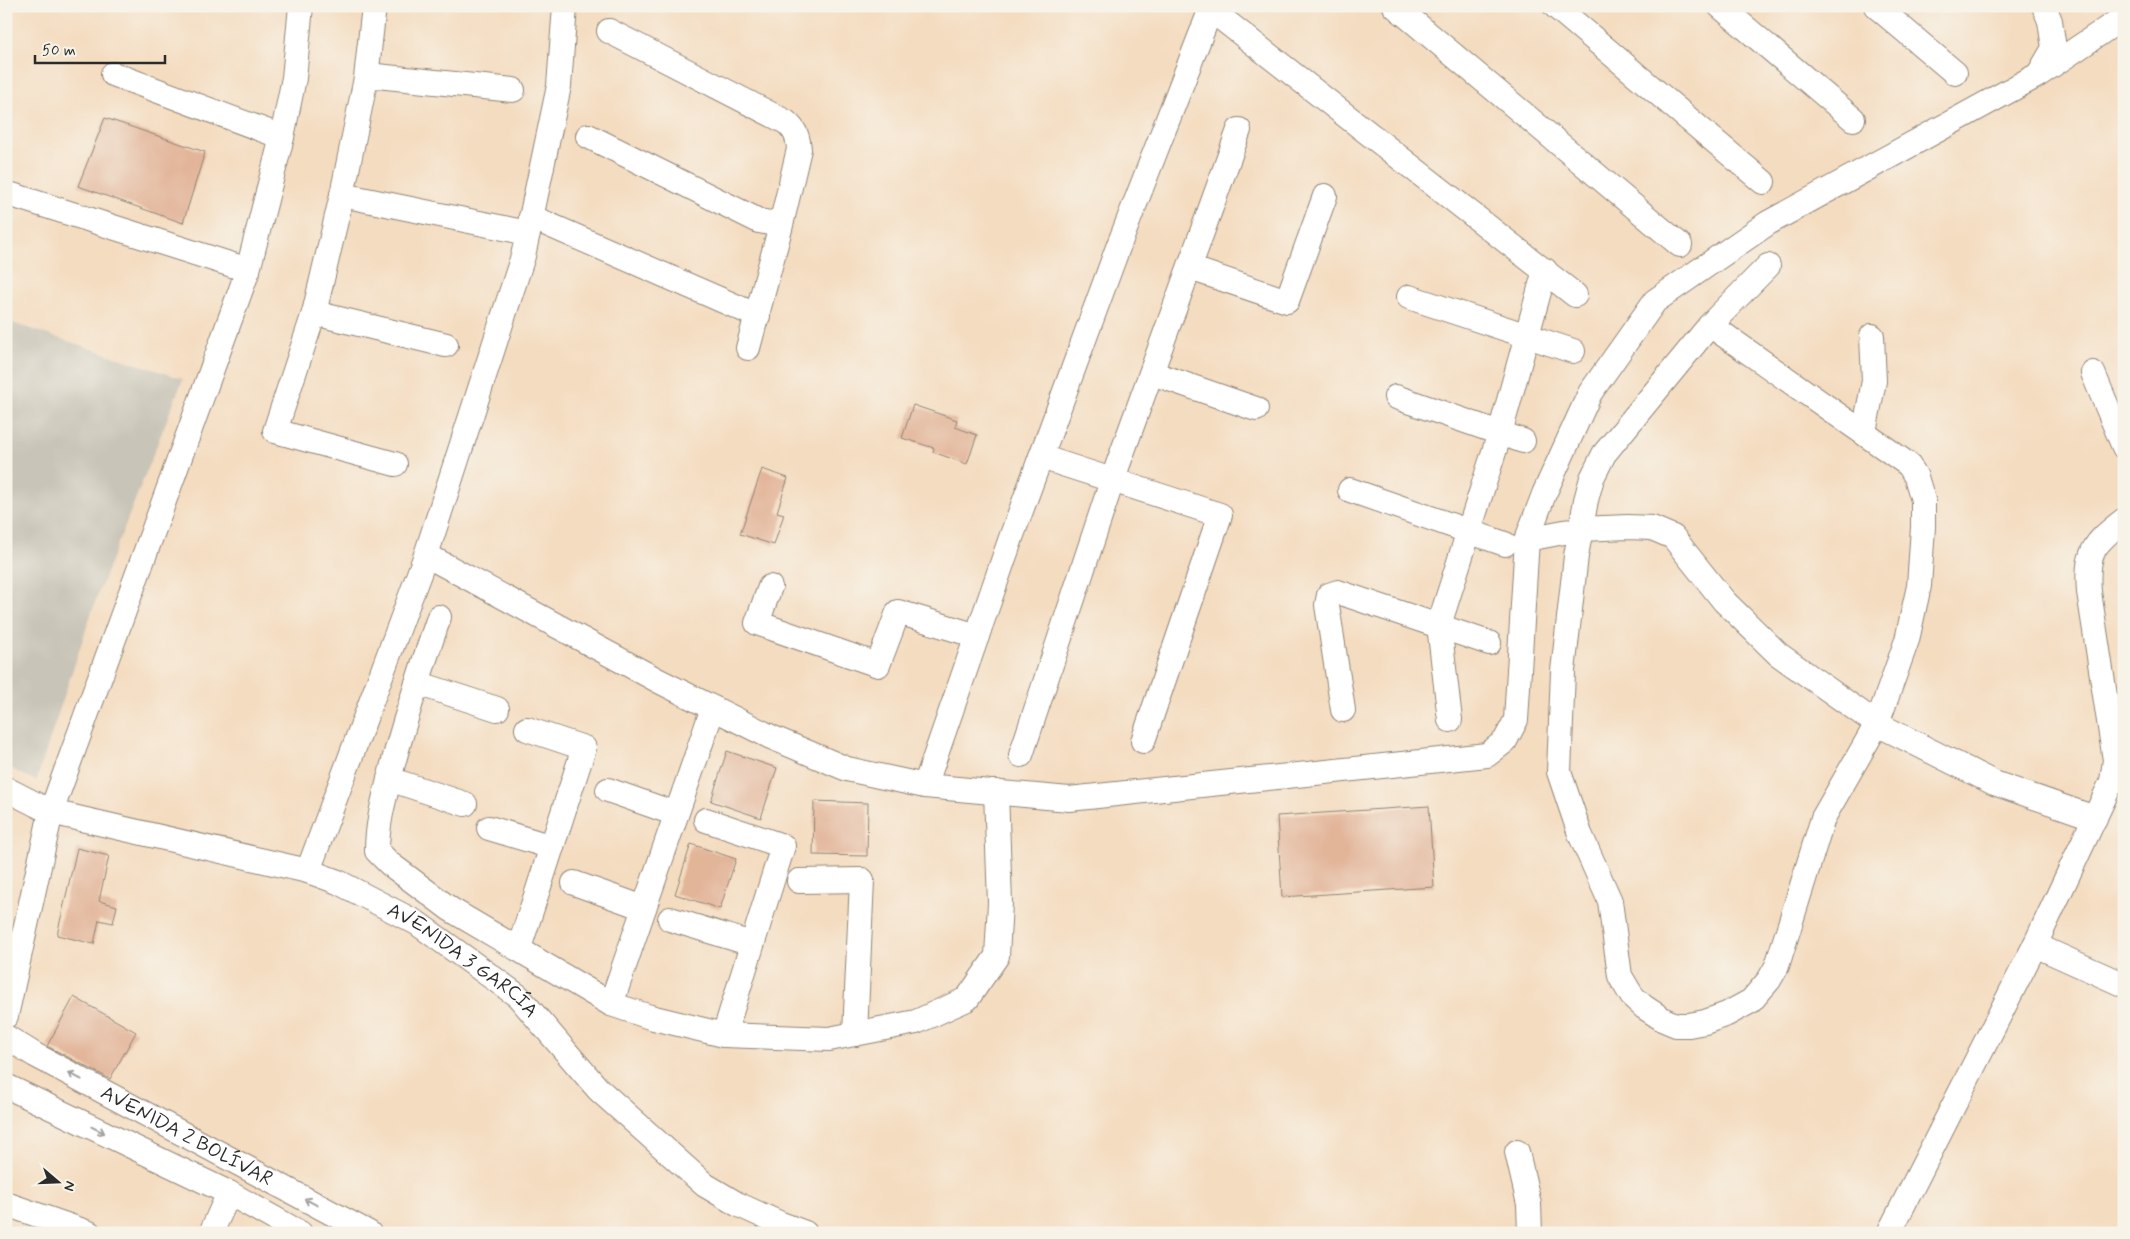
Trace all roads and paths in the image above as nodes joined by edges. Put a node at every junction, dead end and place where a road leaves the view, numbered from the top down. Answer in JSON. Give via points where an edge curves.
{"nodes":[{"id":1,"x":301,"y":6,"type":"edge"},
{"id":2,"x":374,"y":6,"type":"edge"},
{"id":3,"x":565,"y":6,"type":"edge"},
{"id":4,"x":1395,"y":6,"type":"edge"},
{"id":5,"x":1554,"y":6,"type":"edge"},
{"id":6,"x":1720,"y":6,"type":"edge"},
{"id":7,"x":1876,"y":6,"type":"edge"},
{"id":8,"x":2044,"y":6,"type":"edge"},
{"id":9,"x":1209,"y":7,"type":"edge"},
{"id":10,"x":2124,"y":17,"type":"edge"},
{"id":11,"x":609,"y":31,"type":"dead end"},
{"id":12,"x":1955,"y":73,"type":"dead end"},
{"id":13,"x":112,"y":74,"type":"dead end"},
{"id":14,"x":367,"y":75,"type":"junction"},
{"id":15,"x":2038,"y":75,"type":"junction"},
{"id":16,"x":513,"y":90,"type":"dead end"},
{"id":17,"x":1853,"y":120,"type":"dead end"},
{"id":18,"x":1238,"y":130,"type":"dead end"},
{"id":19,"x":588,"y":136,"type":"dead end"},
{"id":20,"x":282,"y":137,"type":"junction"},
{"id":21,"x":1763,"y":182,"type":"dead end"},
{"id":22,"x":12,"y":195,"type":"dead end"},
{"id":23,"x":342,"y":195,"type":"junction"},
{"id":24,"x":1325,"y":196,"type":"dead end"},
{"id":25,"x":782,"y":220,"type":"junction"},
{"id":26,"x":530,"y":225,"type":"junction"},
{"id":27,"x":1680,"y":245,"type":"dead end"},
{"id":28,"x":1768,"y":266,"type":"dead end"},
{"id":29,"x":1190,"y":268,"type":"junction"},
{"id":30,"x":248,"y":270,"type":"junction"},
{"id":31,"x":1545,"y":270,"type":"junction"},
{"id":32,"x":1574,"y":295,"type":"dead end"},
{"id":33,"x":1409,"y":297,"type":"dead end"},
{"id":34,"x":314,"y":313,"type":"junction"},
{"id":35,"x":758,"y":316,"type":"junction"},
{"id":36,"x":1710,"y":325,"type":"junction"},
{"id":37,"x":1528,"y":336,"type":"junction"},
{"id":38,"x":1872,"y":336,"type":"dead end"},
{"id":39,"x":446,"y":345,"type":"dead end"},
{"id":40,"x":748,"y":348,"type":"dead end"},
{"id":41,"x":1573,"y":351,"type":"dead end"},
{"id":42,"x":2093,"y":373,"type":"dead end"},
{"id":43,"x":1152,"y":374,"type":"junction"},
{"id":44,"x":1396,"y":397,"type":"dead end"},
{"id":45,"x":1256,"y":409,"type":"dead end"},
{"id":46,"x":1864,"y":432,"type":"junction"},
{"id":47,"x":1500,"y":433,"type":"junction"},
{"id":48,"x":1523,"y":441,"type":"dead end"},
{"id":49,"x":2124,"y":447,"type":"edge"},
{"id":50,"x":1041,"y":457,"type":"junction"},
{"id":51,"x":395,"y":464,"type":"dead end"},
{"id":52,"x":1112,"y":481,"type":"junction"},
{"id":53,"x":1350,"y":490,"type":"dead end"},
{"id":54,"x":2124,"y":520,"type":"edge"},
{"id":55,"x":1580,"y":529,"type":"junction"},
{"id":56,"x":1469,"y":530,"type":"junction"},
{"id":57,"x":1516,"y":541,"type":"junction"},
{"id":58,"x":426,"y":555,"type":"junction"},
{"id":59,"x":770,"y":587,"type":"dead end"},
{"id":60,"x":439,"y":617,"type":"dead end"},
{"id":61,"x":1439,"y":625,"type":"junction"},
{"id":62,"x":977,"y":636,"type":"junction"},
{"id":63,"x":1488,"y":643,"type":"dead end"},
{"id":64,"x":417,"y":683,"type":"junction"},
{"id":65,"x":713,"y":708,"type":"junction"},
{"id":66,"x":496,"y":709,"type":"dead end"},
{"id":67,"x":1343,"y":710,"type":"dead end"},
{"id":68,"x":1450,"y":720,"type":"dead end"},
{"id":69,"x":1876,"y":724,"type":"junction"},
{"id":70,"x":527,"y":729,"type":"dead end"},
{"id":71,"x":1143,"y":741,"type":"dead end"},
{"id":72,"x":1021,"y":755,"type":"dead end"},
{"id":73,"x":389,"y":779,"type":"junction"},
{"id":74,"x":2124,"y":785,"type":"edge"},
{"id":75,"x":924,"y":786,"type":"junction"},
{"id":76,"x":6,"y":789,"type":"edge"},
{"id":77,"x":608,"y":790,"type":"dead end"},
{"id":78,"x":996,"y":792,"type":"junction"},
{"id":79,"x":465,"y":804,"type":"dead end"},
{"id":80,"x":51,"y":812,"type":"junction"},
{"id":81,"x":676,"y":814,"type":"junction"},
{"id":82,"x":2095,"y":818,"type":"junction"},
{"id":83,"x":706,"y":820,"type":"dead end"},
{"id":84,"x":489,"y":828,"type":"dead end"},
{"id":85,"x":552,"y":847,"type":"junction"},
{"id":86,"x":308,"y":871,"type":"junction"},
{"id":87,"x":799,"y":881,"type":"dead end"},
{"id":88,"x":574,"y":883,"type":"dead end"},
{"id":89,"x":644,"y":908,"type":"junction"},
{"id":90,"x":670,"y":919,"type":"dead end"},
{"id":91,"x":752,"y":944,"type":"junction"},
{"id":92,"x":2035,"y":945,"type":"junction"},
{"id":93,"x":519,"y":948,"type":"junction"},
{"id":94,"x":2124,"y":985,"type":"edge"},
{"id":95,"x":611,"y":1004,"type":"junction"},
{"id":96,"x":6,"y":1016,"type":"edge"},
{"id":97,"x":855,"y":1034,"type":"junction"},
{"id":98,"x":724,"y":1036,"type":"junction"},
{"id":99,"x":6,"y":1037,"type":"edge"},
{"id":100,"x":6,"y":1086,"type":"edge"},
{"id":101,"x":1517,"y":1152,"type":"dead end"},
{"id":102,"x":229,"y":1192,"type":"junction"},
{"id":103,"x":6,"y":1204,"type":"edge"},
{"id":104,"x":336,"y":1224,"type":"edge"},
{"id":105,"x":88,"y":1233,"type":"edge"},
{"id":106,"x":211,"y":1233,"type":"edge"},
{"id":107,"x":300,"y":1233,"type":"edge"},
{"id":108,"x":369,"y":1233,"type":"edge"},
{"id":109,"x":805,"y":1233,"type":"edge"},
{"id":110,"x":1530,"y":1233,"type":"edge"},
{"id":111,"x":1889,"y":1233,"type":"edge"}],
"edges":[{"from":1,"to":20,"type":"street","via":[[294,78]]},
{"from":2,"to":14,"type":"street"},
{"from":3,"to":26,"type":"street","via":[[559,86]]},
{"from":4,"to":27,"type":"street"},
{"from":5,"to":21,"type":"street"},
{"from":6,"to":17,"type":"street"},
{"from":7,"to":12,"type":"street"},
{"from":8,"to":15,"type":"street","via":[[2054,48]]},
{"from":9,"to":31,"type":"street"},
{"from":9,"to":50,"type":"street"},
{"from":10,"to":15,"type":"street"},
{"from":11,"to":25,"type":"street","via":[[793,128],[799,149]]},
{"from":13,"to":20,"type":"street"},
{"from":14,"to":16,"type":"street"},
{"from":14,"to":23,"type":"street"},
{"from":15,"to":57,"type":"street","via":[[1768,223],[1656,301],[1590,392],[1544,494]]},
{"from":18,"to":29,"type":"street"},
{"from":19,"to":25,"type":"street","via":[[759,221]]},
{"from":20,"to":30,"type":"street"},
{"from":22,"to":30,"type":"street"},
{"from":23,"to":26,"type":"street"},
{"from":23,"to":34,"type":"street"},
{"from":24,"to":29,"type":"street","via":[[1287,301]]},
{"from":25,"to":35,"type":"street"},
{"from":26,"to":35,"type":"street"},
{"from":26,"to":58,"type":"street","via":[[523,256]]},
{"from":28,"to":36,"type":"street"},
{"from":29,"to":43,"type":"street"},
{"from":30,"to":80,"type":"street"},
{"from":31,"to":32,"type":"street"},
{"from":31,"to":37,"type":"street"},
{"from":33,"to":37,"type":"street"},
{"from":34,"to":39,"type":"street"},
{"from":34,"to":51,"type":"street","via":[[275,431]]},
{"from":35,"to":40,"type":"street"},
{"from":36,"to":46,"type":"street"},
{"from":36,"to":55,"type":"street","via":[[1604,454],[1592,478]]},
{"from":37,"to":41,"type":"street"},
{"from":37,"to":47,"type":"street"},
{"from":38,"to":46,"type":"street","via":[[1874,381]]},
{"from":42,"to":49,"type":"street"},
{"from":43,"to":45,"type":"street"},
{"from":43,"to":52,"type":"street"},
{"from":44,"to":47,"type":"street"},
{"from":46,"to":69,"type":"street","via":[[1909,465],[1923,500],[1924,527],[1918,586],[1907,640]]},
{"from":47,"to":48,"type":"street"},
{"from":47,"to":56,"type":"street"},
{"from":50,"to":52,"type":"street"},
{"from":50,"to":62,"type":"street"},
{"from":52,"to":71,"type":"street","via":[[1220,515]]},
{"from":52,"to":72,"type":"street"},
{"from":53,"to":56,"type":"street"},
{"from":54,"to":82,"type":"street","via":[[2100,539],[2092,552],[2088,573],[2116,760],[2112,781]]},
{"from":55,"to":57,"type":"street"},
{"from":55,"to":69,"type":"street","via":[[1652,528],[1673,537],[1724,601],[1778,654]]},
{"from":55,"to":69,"type":"street","via":[[1563,671],[1559,772],[1580,834],[1610,901],[1620,976],[1632,996],[1652,1013],[1676,1024],[1705,1022],[1751,1000],[1768,980],[1777,966],[1823,818]]},
{"from":56,"to":57,"type":"street"},
{"from":56,"to":61,"type":"street"},
{"from":57,"to":78,"type":"street","via":[[1516,720],[1505,742],[1487,755],[1069,799]]},
{"from":58,"to":65,"type":"street"},
{"from":58,"to":86,"type":"street"},
{"from":59,"to":62,"type":"street","via":[[757,623],[878,665],[898,612]]},
{"from":60,"to":64,"type":"street"},
{"from":61,"to":63,"type":"street"},
{"from":61,"to":67,"type":"street","via":[[1338,592],[1329,595],[1327,605]]},
{"from":61,"to":68,"type":"street"},
{"from":62,"to":75,"type":"street"},
{"from":64,"to":66,"type":"street"},
{"from":64,"to":73,"type":"street"},
{"from":65,"to":75,"type":"street","via":[[847,769]]},
{"from":65,"to":81,"type":"street"},
{"from":69,"to":82,"type":"street","via":[[1994,782]]},
{"from":70,"to":85,"type":"street","via":[[584,748]]},
{"from":73,"to":79,"type":"street"},
{"from":73,"to":93,"type":"street","via":[[377,832],[377,851],[450,909]]},
{"from":74,"to":82,"type":"street"},
{"from":75,"to":78,"type":"street"},
{"from":76,"to":80,"type":"street","name":"AVENIDA 3 GARCÍA"},
{"from":77,"to":81,"type":"street"},
{"from":78,"to":97,"type":"street","via":[[1000,903],[997,956],[968,999],[916,1022]]},
{"from":80,"to":86,"type":"street","name":"AVENIDA 3 GARCÍA"},
{"from":80,"to":96,"type":"street"},
{"from":81,"to":89,"type":"street"},
{"from":82,"to":92,"type":"street"},
{"from":83,"to":91,"type":"street","via":[[783,846]]},
{"from":84,"to":85,"type":"street"},
{"from":85,"to":93,"type":"street"},
{"from":86,"to":109,"type":"street","name":"AVENIDA 3 GARCÍA","via":[[338,882],[417,923],[518,996],[598,1089],[705,1185],[737,1204]]},
{"from":87,"to":97,"type":"street","via":[[862,880]]},
{"from":88,"to":89,"type":"street"},
{"from":89,"to":95,"type":"street"},
{"from":90,"to":91,"type":"street"},
{"from":91,"to":98,"type":"street"},
{"from":92,"to":94,"type":"street"},
{"from":92,"to":111,"type":"street"},
{"from":93,"to":95,"type":"street"},
{"from":95,"to":98,"type":"street"},
{"from":97,"to":98,"type":"street","via":[[829,1039]]},
{"from":104,"to":99,"type":"street","name":"AVENIDA 2 BOLÍVAR","one_way":true},
{"from":100,"to":102,"type":"street","name":"AVENIDA 2 BOLÍVAR","one_way":true},
{"from":101,"to":110,"type":"street","via":[[1529,1204]]},
{"from":102,"to":106,"type":"street"},
{"from":102,"to":107,"type":"street","name":"AVENIDA 2 BOLÍVAR"},
{"from":103,"to":105,"type":"street"},
{"from":104,"to":108,"type":"street","name":"AVENIDA 2 BOLÍVAR"}]}
